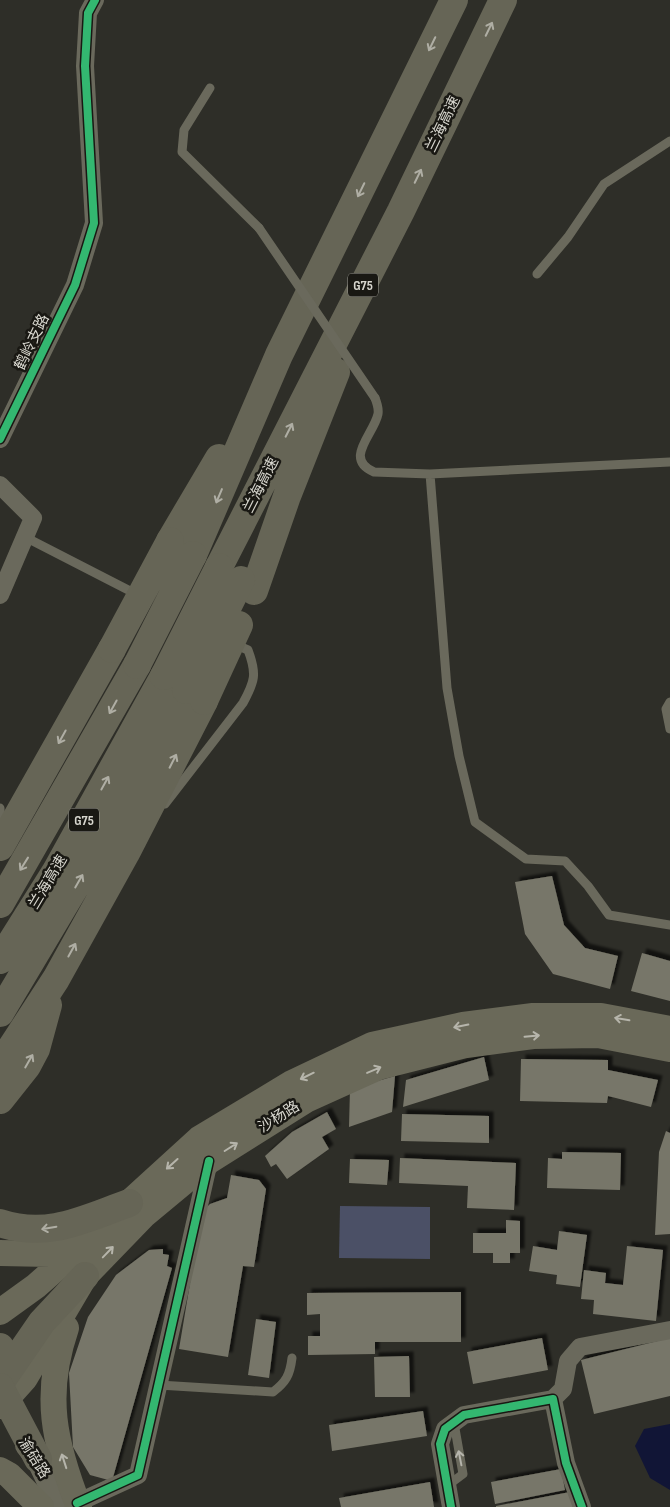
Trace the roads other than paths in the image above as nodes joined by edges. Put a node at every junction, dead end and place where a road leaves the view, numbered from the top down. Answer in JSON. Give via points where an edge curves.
{"nodes":[{"id":1,"x":95,"y":0,"type":"edge"},
{"id":2,"x":454,"y":0,"type":"edge"},
{"id":3,"x":503,"y":0,"type":"edge"},
{"id":4,"x":210,"y":88,"type":"dead end"},
{"id":5,"x":670,"y":142,"type":"edge"},
{"id":6,"x":401,"y":211,"type":"junction"},
{"id":7,"x":538,"y":274,"type":"dead end"},
{"id":8,"x":279,"y":355,"type":"junction"},
{"id":9,"x":0,"y":439,"type":"edge"},
{"id":10,"x":670,"y":462,"type":"edge"},
{"id":11,"x":430,"y":474,"type":"junction"},
{"id":12,"x":0,"y":485,"type":"edge"},
{"id":13,"x":25,"y":537,"type":"junction"},
{"id":14,"x":238,"y":579,"type":"junction"},
{"id":15,"x":0,"y":595,"type":"edge"},
{"id":16,"x":150,"y":600,"type":"dead end"},
{"id":17,"x":158,"y":605,"type":"dead end"},
{"id":18,"x":176,"y":614,"type":"dead end"},
{"id":19,"x":185,"y":619,"type":"dead end"},
{"id":20,"x":184,"y":689,"type":"junction"},
{"id":21,"x":670,"y":702,"type":"edge"},
{"id":22,"x":670,"y":729,"type":"edge"},
{"id":23,"x":0,"y":808,"type":"edge"},
{"id":24,"x":1,"y":845,"type":"edge"},
{"id":25,"x":126,"y":853,"type":"junction"},
{"id":26,"x":0,"y":904,"type":"edge"},
{"id":27,"x":670,"y":926,"type":"edge"},
{"id":28,"x":0,"y":960,"type":"edge"},
{"id":29,"x":56,"y":979,"type":"junction"},
{"id":30,"x":0,"y":1013,"type":"edge"},
{"id":31,"x":670,"y":1029,"type":"edge"},
{"id":32,"x":670,"y":1049,"type":"edge"},
{"id":33,"x":0,"y":1066,"type":"edge"},
{"id":34,"x":0,"y":1100,"type":"edge"},
{"id":35,"x":209,"y":1161,"type":"junction"},
{"id":36,"x":129,"y":1203,"type":"junction"},
{"id":37,"x":0,"y":1223,"type":"edge"},
{"id":38,"x":86,"y":1242,"type":"junction"},
{"id":39,"x":6,"y":1253,"type":"edge"},
{"id":40,"x":85,"y":1276,"type":"junction"},
{"id":41,"x":0,"y":1312,"type":"edge"},
{"id":42,"x":670,"y":1330,"type":"edge"},
{"id":43,"x":0,"y":1347,"type":"edge"},
{"id":44,"x":0,"y":1353,"type":"edge"},
{"id":45,"x":292,"y":1358,"type":"dead end"},
{"id":46,"x":0,"y":1384,"type":"edge"},
{"id":47,"x":159,"y":1385,"type":"junction"},
{"id":48,"x":0,"y":1387,"type":"edge"},
{"id":49,"x":553,"y":1399,"type":"junction"},
{"id":50,"x":0,"y":1406,"type":"edge"},
{"id":51,"x":0,"y":1414,"type":"edge"},
{"id":52,"x":38,"y":1459,"type":"junction"},
{"id":53,"x":0,"y":1470,"type":"edge"},
{"id":54,"x":64,"y":1506,"type":"edge"},
{"id":55,"x":451,"y":1507,"type":"edge"},
{"id":56,"x":582,"y":1507,"type":"edge"}],
"edges":[{"from":1,"to":9,"type":"street","name":"鹤岭支路","via":[[88,13],[85,66],[94,223],[75,285]]},
{"from":2,"to":8,"type":"highway","name":"兰海高速","number":"G75","one_way":true},
{"from":6,"to":3,"type":"highway","name":"兰海高速","number":"G75","one_way":true},
{"from":4,"to":11,"type":"lane","bridge":true,"via":[[184,130],[182,152],[259,228],[376,398],[378,416],[360,451],[365,469]]},
{"from":5,"to":7,"type":"lane","via":[[604,184]]},
{"from":14,"to":6,"type":"highway","name":"兰海高速","number":"G75","one_way":true},
{"from":6,"to":14,"type":"highway","via":[[287,496]]},
{"from":8,"to":24,"type":"highway","one_way":true,"bridge":true,"via":[[170,541]]},
{"from":8,"to":26,"type":"highway","name":"兰海高速","number":"G75","one_way":true,"bridge":true,"via":[[193,555],[137,665]]},
{"from":10,"to":11,"type":"lane"},
{"from":11,"to":27,"type":"lane","via":[[447,688],[475,822],[526,859],[565,862],[609,915]]},
{"from":12,"to":13,"type":"street","via":[[33,518]]},
{"from":13,"to":15,"type":"street"},
{"from":13,"to":16,"type":"lane"},
{"from":14,"to":20,"type":"highway","name":"兰海高速","number":"G75","bridge":true},
{"from":14,"to":20,"type":"highway","bridge":true},
{"from":17,"to":18,"type":"lane"},
{"from":19,"to":25,"type":"lane","via":[[248,650],[255,668],[253,685],[238,710]]},
{"from":25,"to":20,"type":"highway","one_way":true},
{"from":28,"to":20,"type":"highway","name":"兰海高速","number":"G75","one_way":true,"via":[[56,871]]},
{"from":30,"to":20,"type":"highway","one_way":true,"via":[[78,882]]},
{"from":21,"to":22,"type":"lane","via":[[666,708]]},
{"from":23,"to":24,"type":"lane"},
{"from":29,"to":25,"type":"highway","one_way":true},
{"from":29,"to":33,"type":"highway"},
{"from":34,"to":29,"type":"highway","one_way":true,"via":[[36,1049]]},
{"from":31,"to":36,"type":"main road","name":"沙杨路","one_way":true,"via":[[601,1016],[533,1016],[464,1025],[372,1045],[292,1083],[199,1140]]},
{"from":35,"to":32,"type":"main road","name":"沙杨路","one_way":true,"via":[[306,1100],[379,1067],[466,1045],[533,1036],[598,1035]]},
{"from":40,"to":35,"type":"main road","name":"沙杨路","one_way":true,"via":[[144,1214]]},
{"from":35,"to":47,"type":"street"},
{"from":36,"to":37,"type":"highway","one_way":true,"via":[[42,1230],[19,1229]]},
{"from":36,"to":38,"type":"main road","name":"沙杨路"},
{"from":38,"to":39,"type":"main road","name":"沙杨路","via":[[50,1254]]},
{"from":38,"to":41,"type":"main road","via":[[36,1286]]},
{"from":40,"to":46,"type":"highway","via":[[42,1322]]},
{"from":40,"to":50,"type":"main road","name":"沙杨路","via":[[25,1378]]},
{"from":54,"to":40,"type":"main road","one_way":true,"via":[[53,1414],[53,1382],[57,1355]]},
{"from":42,"to":49,"type":"street","via":[[580,1347],[568,1361],[563,1389]]},
{"from":43,"to":44,"type":"highway"},
{"from":45,"to":47,"type":"lane","via":[[290,1374],[273,1392]]},
{"from":47,"to":54,"type":"street","via":[[138,1475]]},
{"from":48,"to":52,"type":"highway","bridge":true},
{"from":49,"to":55,"type":"street","via":[[464,1415],[445,1429],[440,1444]]},
{"from":49,"to":56,"type":"street","via":[[566,1463]]},
{"from":51,"to":52,"type":"main road","name":"渝碚路","bridge":true},
{"from":52,"to":54,"type":"main road","name":"渝碚路"},
{"from":53,"to":54,"type":"main road"}]}
